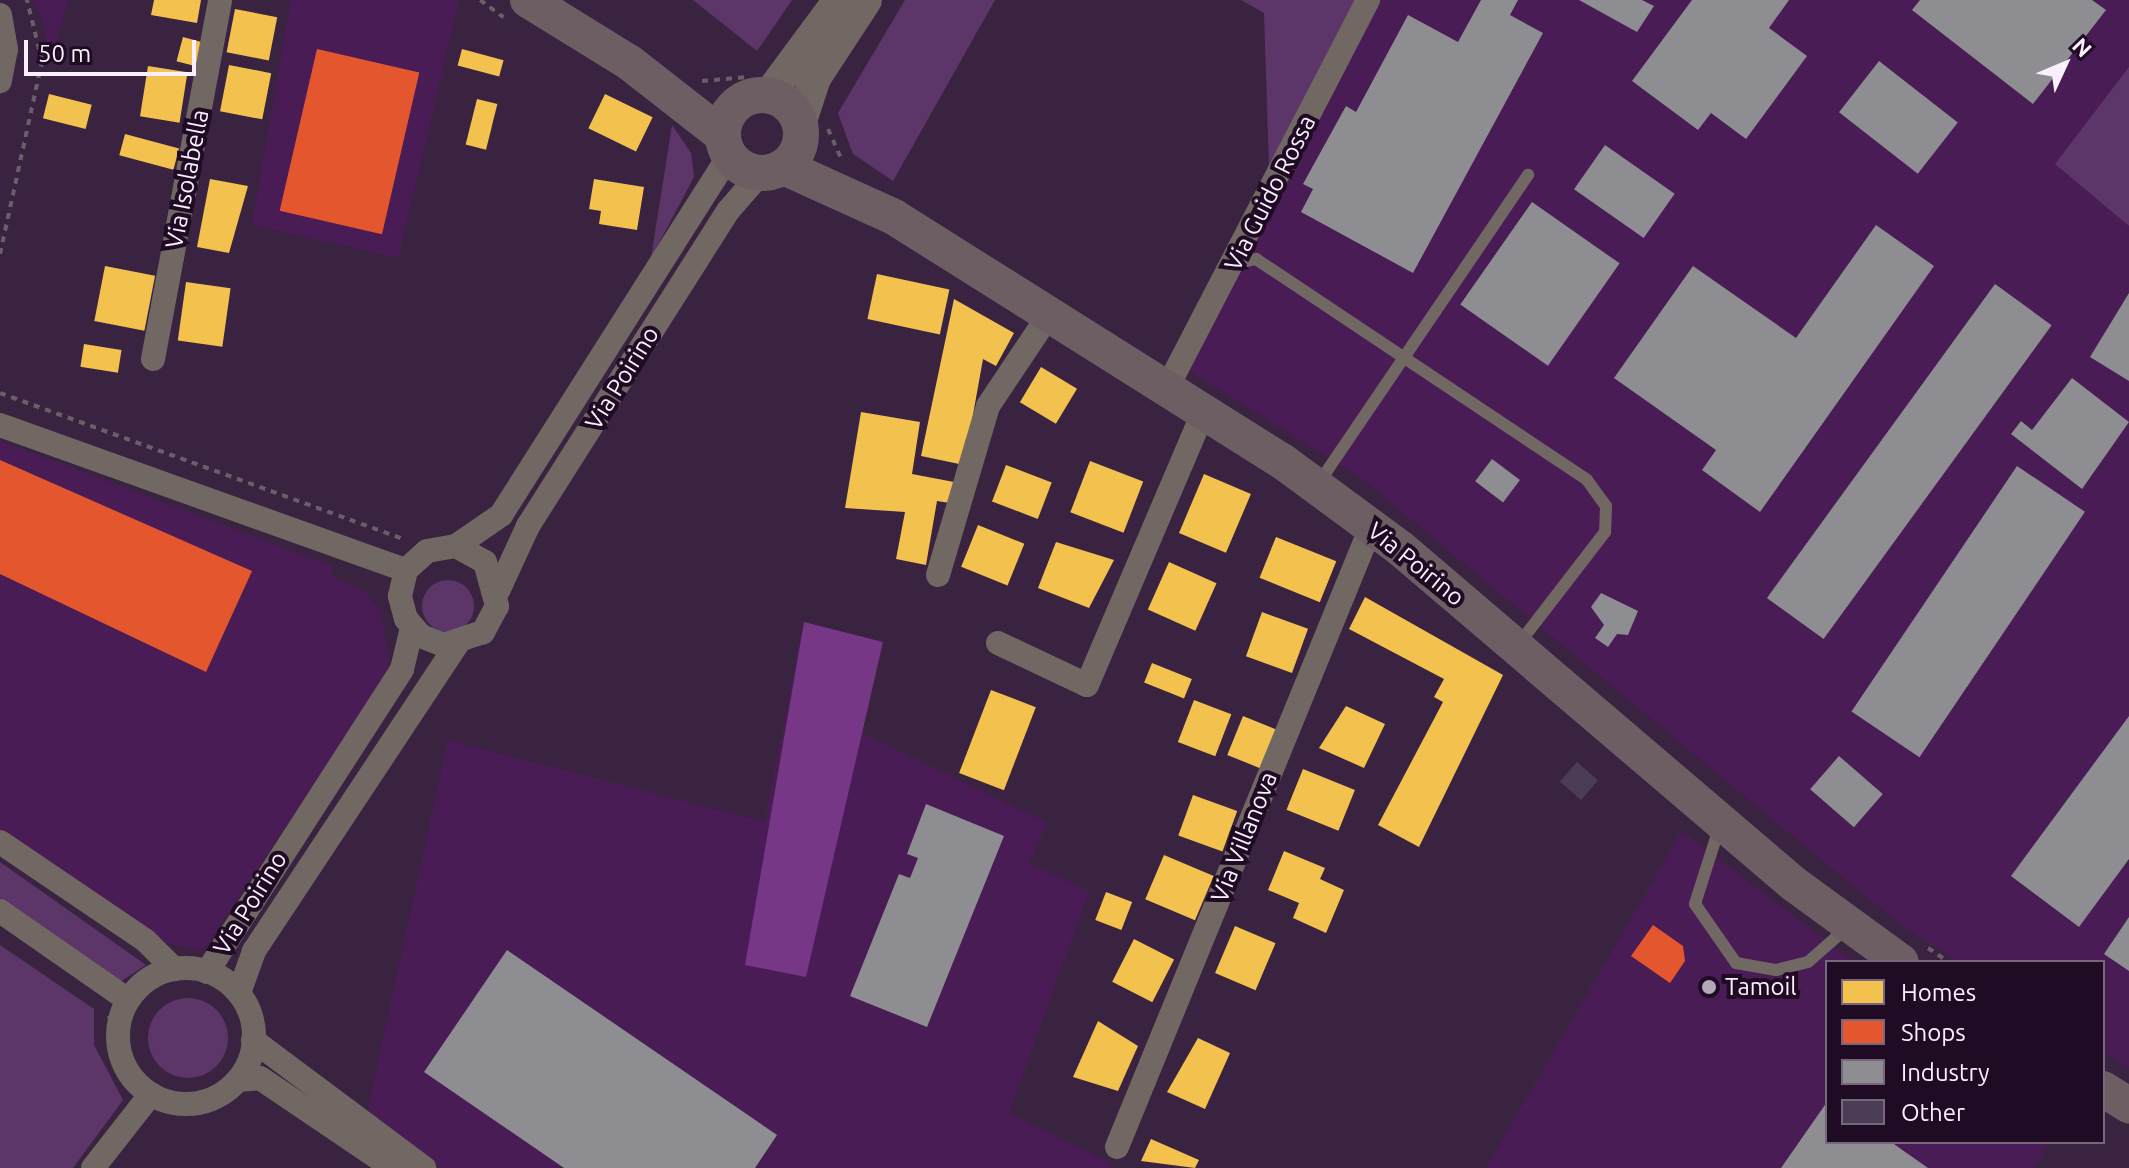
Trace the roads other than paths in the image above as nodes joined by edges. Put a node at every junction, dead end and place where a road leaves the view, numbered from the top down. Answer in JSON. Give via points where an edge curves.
{"nodes":[{"id":1,"x":220,"y":0,"type":"edge"},
{"id":2,"x":528,"y":0,"type":"edge"},
{"id":3,"x":839,"y":0,"type":"edge"},
{"id":4,"x":866,"y":0,"type":"edge"},
{"id":5,"x":1368,"y":0,"type":"edge"},
{"id":6,"x":0,"y":15,"type":"edge"},
{"id":7,"x":630,"y":63,"type":"junction"},
{"id":8,"x":0,"y":81,"type":"edge"},
{"id":9,"x":753,"y":91,"type":"junction"},
{"id":10,"x":800,"y":130,"type":"junction"},
{"id":11,"x":726,"y":146,"type":"junction"},
{"id":12,"x":772,"y":170,"type":"junction"},
{"id":13,"x":1528,"y":175,"type":"dead end"},
{"id":14,"x":894,"y":217,"type":"junction"},
{"id":15,"x":1234,"y":264,"type":"junction"},
{"id":16,"x":1051,"y":312,"type":"junction"},
{"id":17,"x":153,"y":359,"type":"dead end"},
{"id":18,"x":1402,"y":359,"type":"junction"},
{"id":19,"x":1169,"y":384,"type":"junction"},
{"id":20,"x":1205,"y":409,"type":"junction"},
{"id":21,"x":0,"y":425,"type":"edge"},
{"id":22,"x":1316,"y":486,"type":"junction"},
{"id":23,"x":1371,"y":527,"type":"junction"},
{"id":24,"x":456,"y":546,"type":"junction"},
{"id":25,"x":406,"y":570,"type":"junction"},
{"id":26,"x":938,"y":575,"type":"dead end"},
{"id":27,"x":498,"y":591,"type":"junction"},
{"id":28,"x":412,"y":628,"type":"junction"},
{"id":29,"x":998,"y":643,"type":"dead end"},
{"id":30,"x":457,"y":644,"type":"junction"},
{"id":31,"x":1516,"y":647,"type":"junction"},
{"id":32,"x":1721,"y":822,"type":"junction"},
{"id":33,"x":0,"y":842,"type":"edge"},
{"id":34,"x":0,"y":911,"type":"edge"},
{"id":35,"x":1850,"y":925,"type":"junction"},
{"id":36,"x":1898,"y":960,"type":"edge"},
{"id":37,"x":174,"y":969,"type":"junction"},
{"id":38,"x":207,"y":972,"type":"junction"},
{"id":39,"x":239,"y":993,"type":"junction"},
{"id":40,"x":128,"y":1000,"type":"junction"},
{"id":41,"x":253,"y":1040,"type":"junction"},
{"id":42,"x":238,"y":1080,"type":"junction"},
{"id":43,"x":2105,"y":1090,"type":"edge"},
{"id":44,"x":151,"y":1094,"type":"junction"},
{"id":45,"x":2129,"y":1105,"type":"edge"},
{"id":46,"x":1117,"y":1147,"type":"dead end"},
{"id":47,"x":93,"y":1168,"type":"edge"},
{"id":48,"x":393,"y":1168,"type":"edge"},
{"id":49,"x":424,"y":1168,"type":"edge"}],
"edges":[{"from":1,"to":17,"type":"street","name":"Via Isolabella"},
{"from":2,"to":7,"type":"main road"},
{"from":3,"to":9,"type":"street"},
{"from":4,"to":10,"type":"street","via":[[815,78]]},
{"from":5,"to":15,"type":"street","name":"Via Guido Rossa"},
{"from":6,"to":8,"type":"street","via":[[6,49]]},
{"from":7,"to":9,"type":"main road"},
{"from":7,"to":11,"type":"main road"},
{"from":9,"to":10,"type":"main road","name":"Via Poirino","via":[[788,105]]},
{"from":9,"to":11,"type":"main road"},
{"from":10,"to":12,"type":"main road"},
{"from":10,"to":14,"type":"main road","name":"Via Poirino"},
{"from":11,"to":12,"type":"main road"},
{"from":11,"to":24,"type":"street","name":"Via Poirino","via":[[501,515]]},
{"from":12,"to":14,"type":"main road","name":"Via Poirino"},
{"from":12,"to":27,"type":"street","name":"Via Poirino","via":[[728,211],[528,526]]},
{"from":13,"to":18,"type":"lane"},
{"from":14,"to":16,"type":"main road","name":"Via Poirino"},
{"from":15,"to":18,"type":"lane","via":[[1256,259]]},
{"from":15,"to":19,"type":"street","name":"Via Guido Rossa"},
{"from":16,"to":19,"type":"main road","name":"Via Poirino"},
{"from":16,"to":26,"type":"street","via":[[988,406]]},
{"from":18,"to":22,"type":"lane"},
{"from":18,"to":31,"type":"lane","via":[[1587,480],[1606,506],[1605,532]]},
{"from":19,"to":20,"type":"main road","name":"Via Poirino"},
{"from":20,"to":22,"type":"main road","name":"Via Poirino"},
{"from":20,"to":29,"type":"street","via":[[1087,685]]},
{"from":21,"to":25,"type":"street"},
{"from":22,"to":23,"type":"main road","name":"Via Poirino"},
{"from":23,"to":31,"type":"main road","name":"Via Poirino"},
{"from":23,"to":46,"type":"street","name":"Via Villanova"},
{"from":24,"to":25,"type":"street","via":[[427,551]]},
{"from":24,"to":27,"type":"street","via":[[485,562]]},
{"from":25,"to":28,"type":"street","via":[[400,596]]},
{"from":27,"to":30,"type":"street","via":[[483,632]]},
{"from":28,"to":30,"type":"street","via":[[432,642]]},
{"from":28,"to":38,"type":"street","name":"Via Poirino","via":[[402,669]]},
{"from":30,"to":39,"type":"street","name":"Via Poirino","via":[[254,951]]},
{"from":31,"to":32,"type":"main road","name":"Via Poirino"},
{"from":32,"to":35,"type":"main road","name":"Via Poirino"},
{"from":32,"to":35,"type":"lane","via":[[1695,904],[1736,963],[1776,970],[1808,962]]},
{"from":33,"to":37,"type":"street","via":[[146,941]]},
{"from":34,"to":40,"type":"street"},
{"from":35,"to":36,"type":"main road","name":"Via Poirino"},
{"from":37,"to":38,"type":"street"},
{"from":37,"to":40,"type":"street"},
{"from":38,"to":39,"type":"street"},
{"from":39,"to":41,"type":"street"},
{"from":40,"to":44,"type":"street","via":[[119,1047],[130,1073]]},
{"from":41,"to":42,"type":"street"},
{"from":41,"to":49,"type":"street"},
{"from":42,"to":44,"type":"street","via":[[206,1101]]},
{"from":42,"to":48,"type":"street","via":[[260,1078]]},
{"from":43,"to":45,"type":"main road"},
{"from":44,"to":47,"type":"street"}]}
